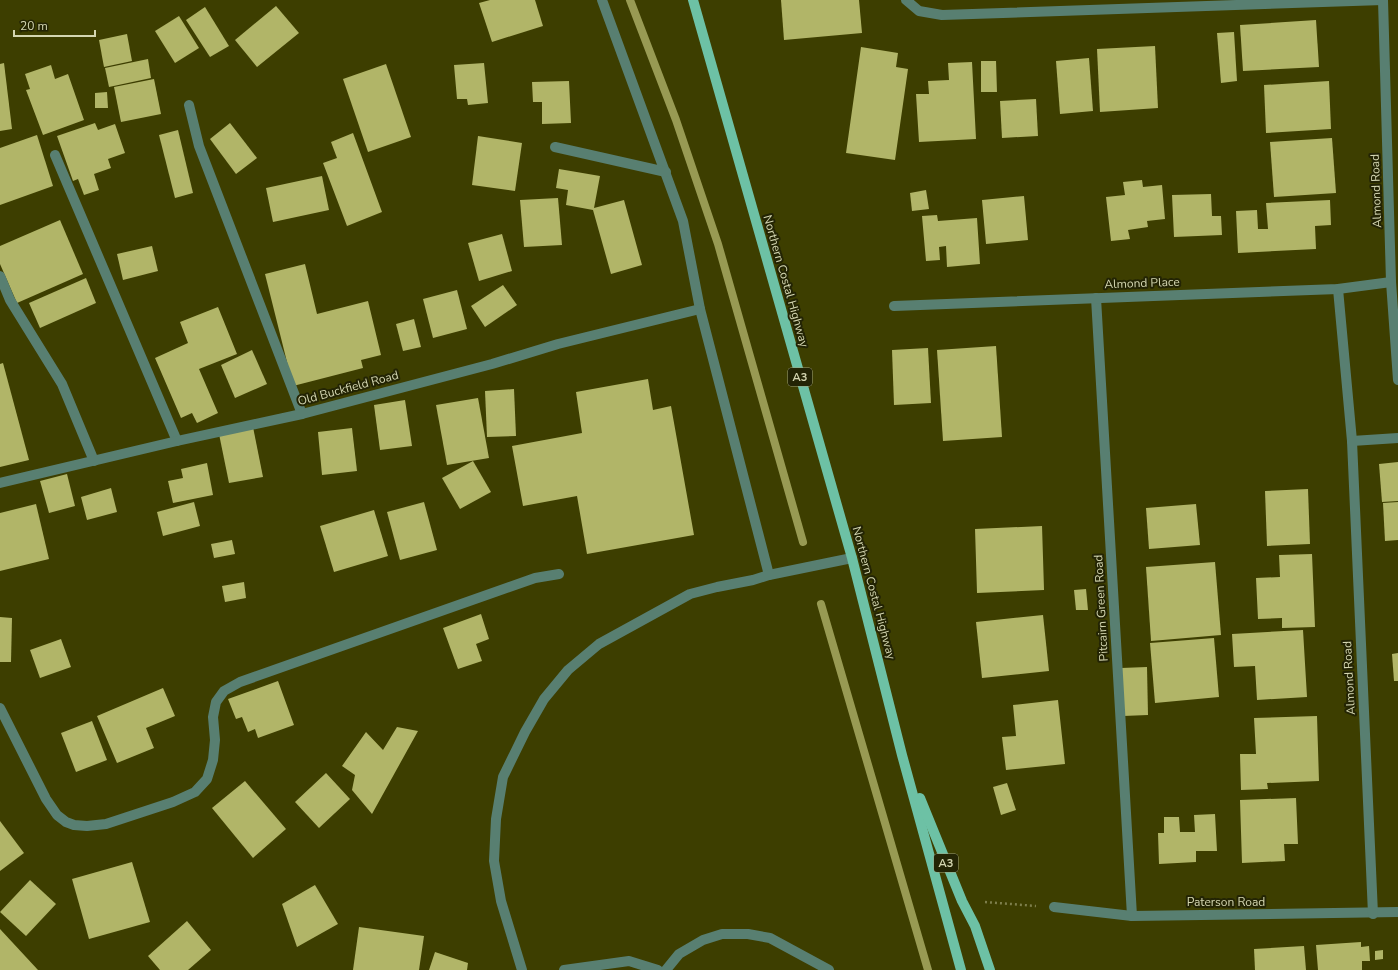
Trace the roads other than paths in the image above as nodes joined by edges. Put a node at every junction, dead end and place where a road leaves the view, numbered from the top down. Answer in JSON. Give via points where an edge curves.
{"nodes":[{"id":1,"x":602,"y":0,"type":"edge"},
{"id":2,"x":693,"y":0,"type":"edge"},
{"id":3,"x":906,"y":0,"type":"edge"},
{"id":4,"x":1383,"y":0,"type":"edge"},
{"id":5,"x":189,"y":105,"type":"dead end"},
{"id":6,"x":555,"y":147,"type":"dead end"},
{"id":7,"x":55,"y":155,"type":"dead end"},
{"id":8,"x":666,"y":172,"type":"junction"},
{"id":9,"x":0,"y":276,"type":"edge"},
{"id":10,"x":1391,"y":282,"type":"junction"},
{"id":11,"x":1338,"y":289,"type":"junction"},
{"id":12,"x":1096,"y":298,"type":"junction"},
{"id":13,"x":894,"y":306,"type":"dead end"},
{"id":14,"x":700,"y":309,"type":"junction"},
{"id":15,"x":1398,"y":380,"type":"edge"},
{"id":16,"x":302,"y":414,"type":"junction"},
{"id":17,"x":1398,"y":438,"type":"edge"},
{"id":18,"x":177,"y":441,"type":"junction"},
{"id":19,"x":1352,"y":441,"type":"junction"},
{"id":20,"x":94,"y":461,"type":"junction"},
{"id":21,"x":0,"y":483,"type":"edge"},
{"id":22,"x":852,"y":558,"type":"junction"},
{"id":23,"x":559,"y":574,"type":"dead end"},
{"id":24,"x":769,"y":575,"type":"junction"},
{"id":25,"x":0,"y":708,"type":"edge"},
{"id":26,"x":902,"y":755,"type":"junction"},
{"id":27,"x":1054,"y":907,"type":"road end"},
{"id":28,"x":1398,"y":912,"type":"edge"},
{"id":29,"x":1373,"y":914,"type":"junction"},
{"id":30,"x":1132,"y":916,"type":"junction"},
{"id":31,"x":522,"y":970,"type":"edge"},
{"id":32,"x":564,"y":970,"type":"edge"},
{"id":33,"x":658,"y":970,"type":"edge"},
{"id":34,"x":666,"y":970,"type":"edge"},
{"id":35,"x":829,"y":970,"type":"edge"},
{"id":36,"x":961,"y":970,"type":"edge"},
{"id":37,"x":990,"y":970,"type":"edge"}],
"edges":[{"from":1,"to":8,"type":"street"},
{"from":2,"to":22,"type":"main road","name":"Northern Costal Highway","number":"A3"},
{"from":3,"to":4,"type":"street","via":[[919,11],[942,15]]},
{"from":4,"to":10,"type":"street","name":"Almond Road"},
{"from":5,"to":16,"type":"street","via":[[199,146]]},
{"from":6,"to":8,"type":"street"},
{"from":7,"to":18,"type":"street"},
{"from":8,"to":14,"type":"street","via":[[683,221]]},
{"from":9,"to":20,"type":"street","via":[[10,300],[62,384]]},
{"from":10,"to":11,"type":"street","name":"Almond Place"},
{"from":10,"to":15,"type":"street","name":"Almond Road"},
{"from":11,"to":12,"type":"street","name":"Almond Place"},
{"from":11,"to":19,"type":"street","name":"Almond Road"},
{"from":12,"to":13,"type":"street","name":"Almond Place"},
{"from":12,"to":30,"type":"street","name":"Pitcairn Green Road"},
{"from":14,"to":16,"type":"street","name":"Old Buckfield Road","via":[[558,344]]},
{"from":14,"to":24,"type":"street"},
{"from":16,"to":18,"type":"street","name":"Old Buckfield Road"},
{"from":17,"to":19,"type":"street"},
{"from":18,"to":20,"type":"street","name":"Old Buckfield Road"},
{"from":19,"to":29,"type":"street","name":"Almond Road"},
{"from":20,"to":21,"type":"street","name":"Old Buckfield Road"},
{"from":22,"to":24,"type":"street"},
{"from":22,"to":26,"type":"main road","name":"Northern Costal Highway","number":"A3"},
{"from":23,"to":25,"type":"street","via":[[535,578],[240,682],[224,691],[216,702],[213,716],[213,760],[207,779],[195,792],[106,824],[74,825],[57,815],[46,799]]},
{"from":24,"to":31,"type":"street","via":[[690,594],[599,644],[568,670],[544,699],[524,732],[504,777],[496,819],[494,861],[500,901]]},
{"from":26,"to":36,"type":"main road","number":"A3"},
{"from":26,"to":37,"type":"main road","number":"A3","via":[[962,901],[975,926]]},
{"from":27,"to":30,"type":"street","name":"Paterson Road"},
{"from":28,"to":29,"type":"street","name":"Paterson Road"},
{"from":29,"to":30,"type":"street","name":"Paterson Road"},
{"from":32,"to":33,"type":"street","via":[[629,961]]},
{"from":34,"to":35,"type":"street","via":[[679,954],[703,940],[722,934],[748,934],[770,938]]}]}
